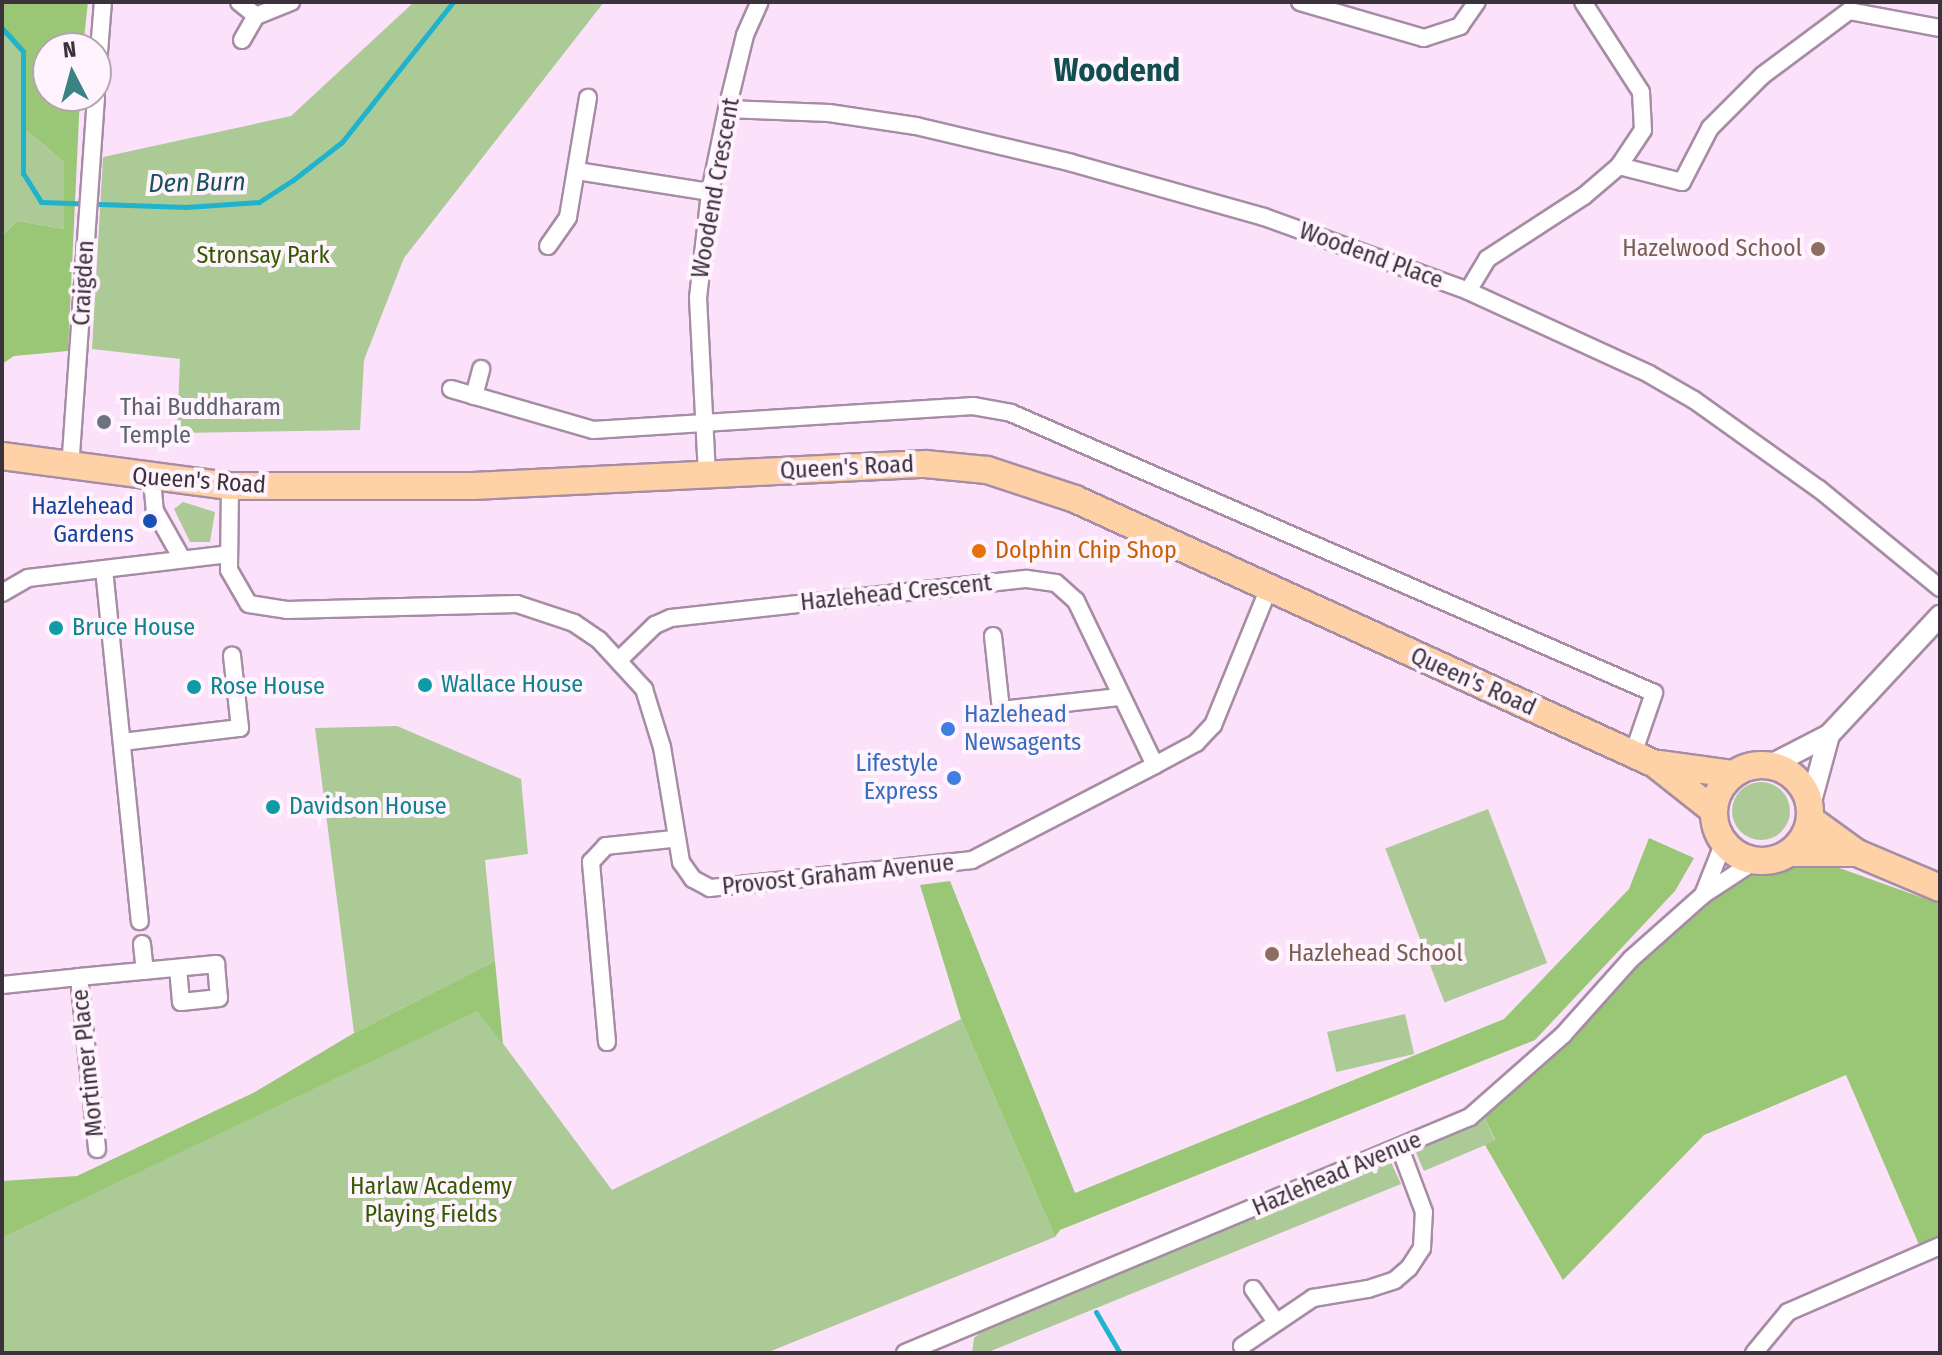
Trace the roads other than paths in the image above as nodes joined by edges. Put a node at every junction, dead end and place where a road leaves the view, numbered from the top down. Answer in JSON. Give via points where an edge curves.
{"nodes":[{"id":1,"x":239,"y":2,"type":"edge"},
{"id":2,"x":291,"y":2,"type":"edge"},
{"id":3,"x":760,"y":2,"type":"edge"},
{"id":4,"x":1300,"y":2,"type":"edge"},
{"id":5,"x":1477,"y":2,"type":"edge"},
{"id":6,"x":1583,"y":2,"type":"edge"},
{"id":7,"x":102,"y":10,"type":"edge"},
{"id":8,"x":256,"y":16,"type":"junction"},
{"id":9,"x":1940,"y":28,"type":"edge"},
{"id":10,"x":100,"y":32,"type":"edge"},
{"id":11,"x":242,"y":40,"type":"dead end"},
{"id":12,"x":588,"y":98,"type":"dead end"},
{"id":13,"x":727,"y":109,"type":"junction"},
{"id":14,"x":95,"y":112,"type":"edge"},
{"id":15,"x":1619,"y":166,"type":"junction"},
{"id":16,"x":577,"y":171,"type":"junction"},
{"id":17,"x":710,"y":192,"type":"junction"},
{"id":18,"x":548,"y":246,"type":"dead end"},
{"id":19,"x":1468,"y":291,"type":"junction"},
{"id":20,"x":481,"y":369,"type":"dead end"},
{"id":21,"x":451,"y":389,"type":"dead end"},
{"id":22,"x":474,"y":396,"type":"junction"},
{"id":23,"x":704,"y":422,"type":"junction"},
{"id":24,"x":2,"y":456,"type":"edge"},
{"id":25,"x":70,"y":469,"type":"junction"},
{"id":26,"x":707,"y":475,"type":"junction"},
{"id":27,"x":152,"y":479,"type":"junction"},
{"id":28,"x":230,"y":486,"type":"junction"},
{"id":29,"x":229,"y":554,"type":"junction"},
{"id":30,"x":181,"y":557,"type":"junction"},
{"id":31,"x":104,"y":569,"type":"junction"},
{"id":32,"x":1269,"y":588,"type":"junction"},
{"id":33,"x":1940,"y":588,"type":"edge"},
{"id":34,"x":2,"y":593,"type":"edge"},
{"id":35,"x":1940,"y":616,"type":"edge"},
{"id":36,"x":993,"y":636,"type":"dead end"},
{"id":37,"x":232,"y":655,"type":"dead end"},
{"id":38,"x":620,"y":659,"type":"junction"},
{"id":39,"x":1119,"y":697,"type":"junction"},
{"id":40,"x":1829,"y":735,"type":"junction"},
{"id":41,"x":122,"y":742,"type":"junction"},
{"id":42,"x":1643,"y":751,"type":"junction"},
{"id":43,"x":1155,"y":765,"type":"junction"},
{"id":44,"x":1771,"y":765,"type":"junction"},
{"id":45,"x":1733,"y":774,"type":"junction"},
{"id":46,"x":1714,"y":811,"type":"junction"},
{"id":47,"x":1810,"y":812,"type":"junction"},
{"id":48,"x":673,"y":839,"type":"junction"},
{"id":49,"x":1724,"y":842,"type":"junction"},
{"id":50,"x":1789,"y":853,"type":"junction"},
{"id":51,"x":1857,"y":853,"type":"junction"},
{"id":52,"x":1755,"y":861,"type":"junction"},
{"id":53,"x":1940,"y":888,"type":"edge"},
{"id":54,"x":1703,"y":895,"type":"junction"},
{"id":55,"x":140,"y":921,"type":"dead end"},
{"id":56,"x":142,"y":944,"type":"dead end"},
{"id":57,"x":178,"y":968,"type":"dead end"},
{"id":58,"x":145,"y":971,"type":"junction"},
{"id":59,"x":79,"y":977,"type":"junction"},
{"id":60,"x":2,"y":985,"type":"edge"},
{"id":61,"x":607,"y":1042,"type":"dead end"},
{"id":62,"x":1400,"y":1148,"type":"junction"},
{"id":63,"x":97,"y":1149,"type":"dead end"},
{"id":64,"x":1940,"y":1246,"type":"edge"},
{"id":65,"x":1253,"y":1289,"type":"dead end"},
{"id":66,"x":1275,"y":1320,"type":"junction"},
{"id":67,"x":1242,"y":1346,"type":"dead end"},
{"id":68,"x":905,"y":1353,"type":"edge"},
{"id":69,"x":1754,"y":1353,"type":"edge"}],
"edges":[{"from":1,"to":8,"type":"street"},
{"from":2,"to":8,"type":"street"},
{"from":3,"to":13,"type":"street","name":"Woodend Crescent","via":[[745,35]]},
{"from":4,"to":5,"type":"street","via":[[1424,38],[1460,26]]},
{"from":6,"to":15,"type":"street","via":[[1641,92],[1643,130]]},
{"from":7,"to":10,"type":"street"},
{"from":8,"to":11,"type":"street"},
{"from":9,"to":15,"type":"street","via":[[1849,11],[1763,75],[1710,128],[1682,182]]},
{"from":12,"to":16,"type":"street"},
{"from":13,"to":17,"type":"street","name":"Woodend Crescent"},
{"from":13,"to":19,"type":"street","name":"Woodend Place","via":[[829,113],[916,126],[1072,163],[1264,217]]},
{"from":14,"to":25,"type":"street","name":"Craigden"},
{"from":15,"to":19,"type":"street","via":[[1584,196],[1487,259]]},
{"from":16,"to":17,"type":"street"},
{"from":16,"to":18,"type":"street","via":[[568,217]]},
{"from":17,"to":23,"type":"street","name":"Woodend Crescent","via":[[698,298]]},
{"from":19,"to":33,"type":"street","name":"Woodend Place","via":[[1694,400],[1819,489]]},
{"from":20,"to":22,"type":"street"},
{"from":21,"to":22,"type":"street"},
{"from":22,"to":23,"type":"street","via":[[593,430]]},
{"from":23,"to":26,"type":"street","name":"Woodend Crescent"},
{"from":23,"to":42,"type":"street","via":[[973,406],[1011,413],[1654,693]]},
{"from":24,"to":25,"type":"main road","name":"Queen's Road"},
{"from":25,"to":27,"type":"main road","name":"Queen's Road"},
{"from":26,"to":28,"type":"main road","name":"Queen's Road","via":[[473,486]]},
{"from":26,"to":32,"type":"main road","name":"Queen's Road","via":[[925,464],[987,470],[1075,499]]},
{"from":27,"to":28,"type":"main road","name":"Queen's Road"},
{"from":27,"to":30,"type":"street","via":[[155,511]]},
{"from":28,"to":29,"type":"street","name":"Provost Graham Avenue"},
{"from":29,"to":30,"type":"street"},
{"from":29,"to":38,"type":"street","name":"Provost Graham Avenue","via":[[241,596],[260,608],[517,604],[574,623]]},
{"from":30,"to":31,"type":"street"},
{"from":31,"to":34,"type":"street","via":[[28,578]]},
{"from":31,"to":41,"type":"street"},
{"from":32,"to":42,"type":"main road","name":"Queen's Road"},
{"from":32,"to":43,"type":"street","name":"Provost Graham Avenue","via":[[1213,725],[1196,743]]},
{"from":35,"to":40,"type":"street"},
{"from":36,"to":39,"type":"street","via":[[1001,710]]},
{"from":37,"to":41,"type":"street","via":[[240,728]]},
{"from":38,"to":39,"type":"street","name":"Hazlehead Crescent","via":[[655,625],[671,618],[1027,579],[1056,583],[1076,601]]},
{"from":38,"to":48,"type":"street","name":"Provost Graham Avenue","via":[[644,689],[662,747]]},
{"from":39,"to":43,"type":"street","name":"Hazlehead Crescent"},
{"from":40,"to":44,"type":"street"},
{"from":40,"to":47,"type":"street"},
{"from":41,"to":55,"type":"street"},
{"from":42,"to":45,"type":"main road","name":"Queen's Road"},
{"from":42,"to":46,"type":"main road","name":"Queen's Road"},
{"from":43,"to":48,"type":"street","name":"Provost Graham Avenue","via":[[972,860],[951,864],[710,888],[693,879]]},
{"from":44,"to":45,"type":"main road"},
{"from":44,"to":47,"type":"main road","via":[[1797,779]]},
{"from":45,"to":46,"type":"main road","via":[[1716,797]]},
{"from":46,"to":49,"type":"main road"},
{"from":47,"to":50,"type":"main road"},
{"from":47,"to":51,"type":"main road"},
{"from":48,"to":61,"type":"street","via":[[606,846],[591,862]]},
{"from":49,"to":52,"type":"main road"},
{"from":49,"to":54,"type":"street","name":"Hazlehead Avenue"},
{"from":50,"to":51,"type":"main road"},
{"from":50,"to":52,"type":"main road"},
{"from":51,"to":53,"type":"main road"},
{"from":52,"to":54,"type":"street","name":"Hazlehead Avenue"},
{"from":54,"to":62,"type":"street","name":"Hazlehead Avenue","via":[[1631,959],[1508,1088],[1470,1117]]},
{"from":56,"to":58,"type":"street"},
{"from":57,"to":58,"type":"street"},
{"from":58,"to":59,"type":"street"},
{"from":59,"to":60,"type":"street"},
{"from":59,"to":63,"type":"street","name":"Mortimer Place"},
{"from":62,"to":66,"type":"street","via":[[1424,1212],[1422,1248],[1409,1268],[1395,1280],[1368,1289],[1313,1298]]},
{"from":62,"to":68,"type":"street","name":"Hazlehead Avenue"},
{"from":64,"to":69,"type":"street","via":[[1788,1312]]},
{"from":65,"to":66,"type":"street"},
{"from":66,"to":67,"type":"street"}]}
